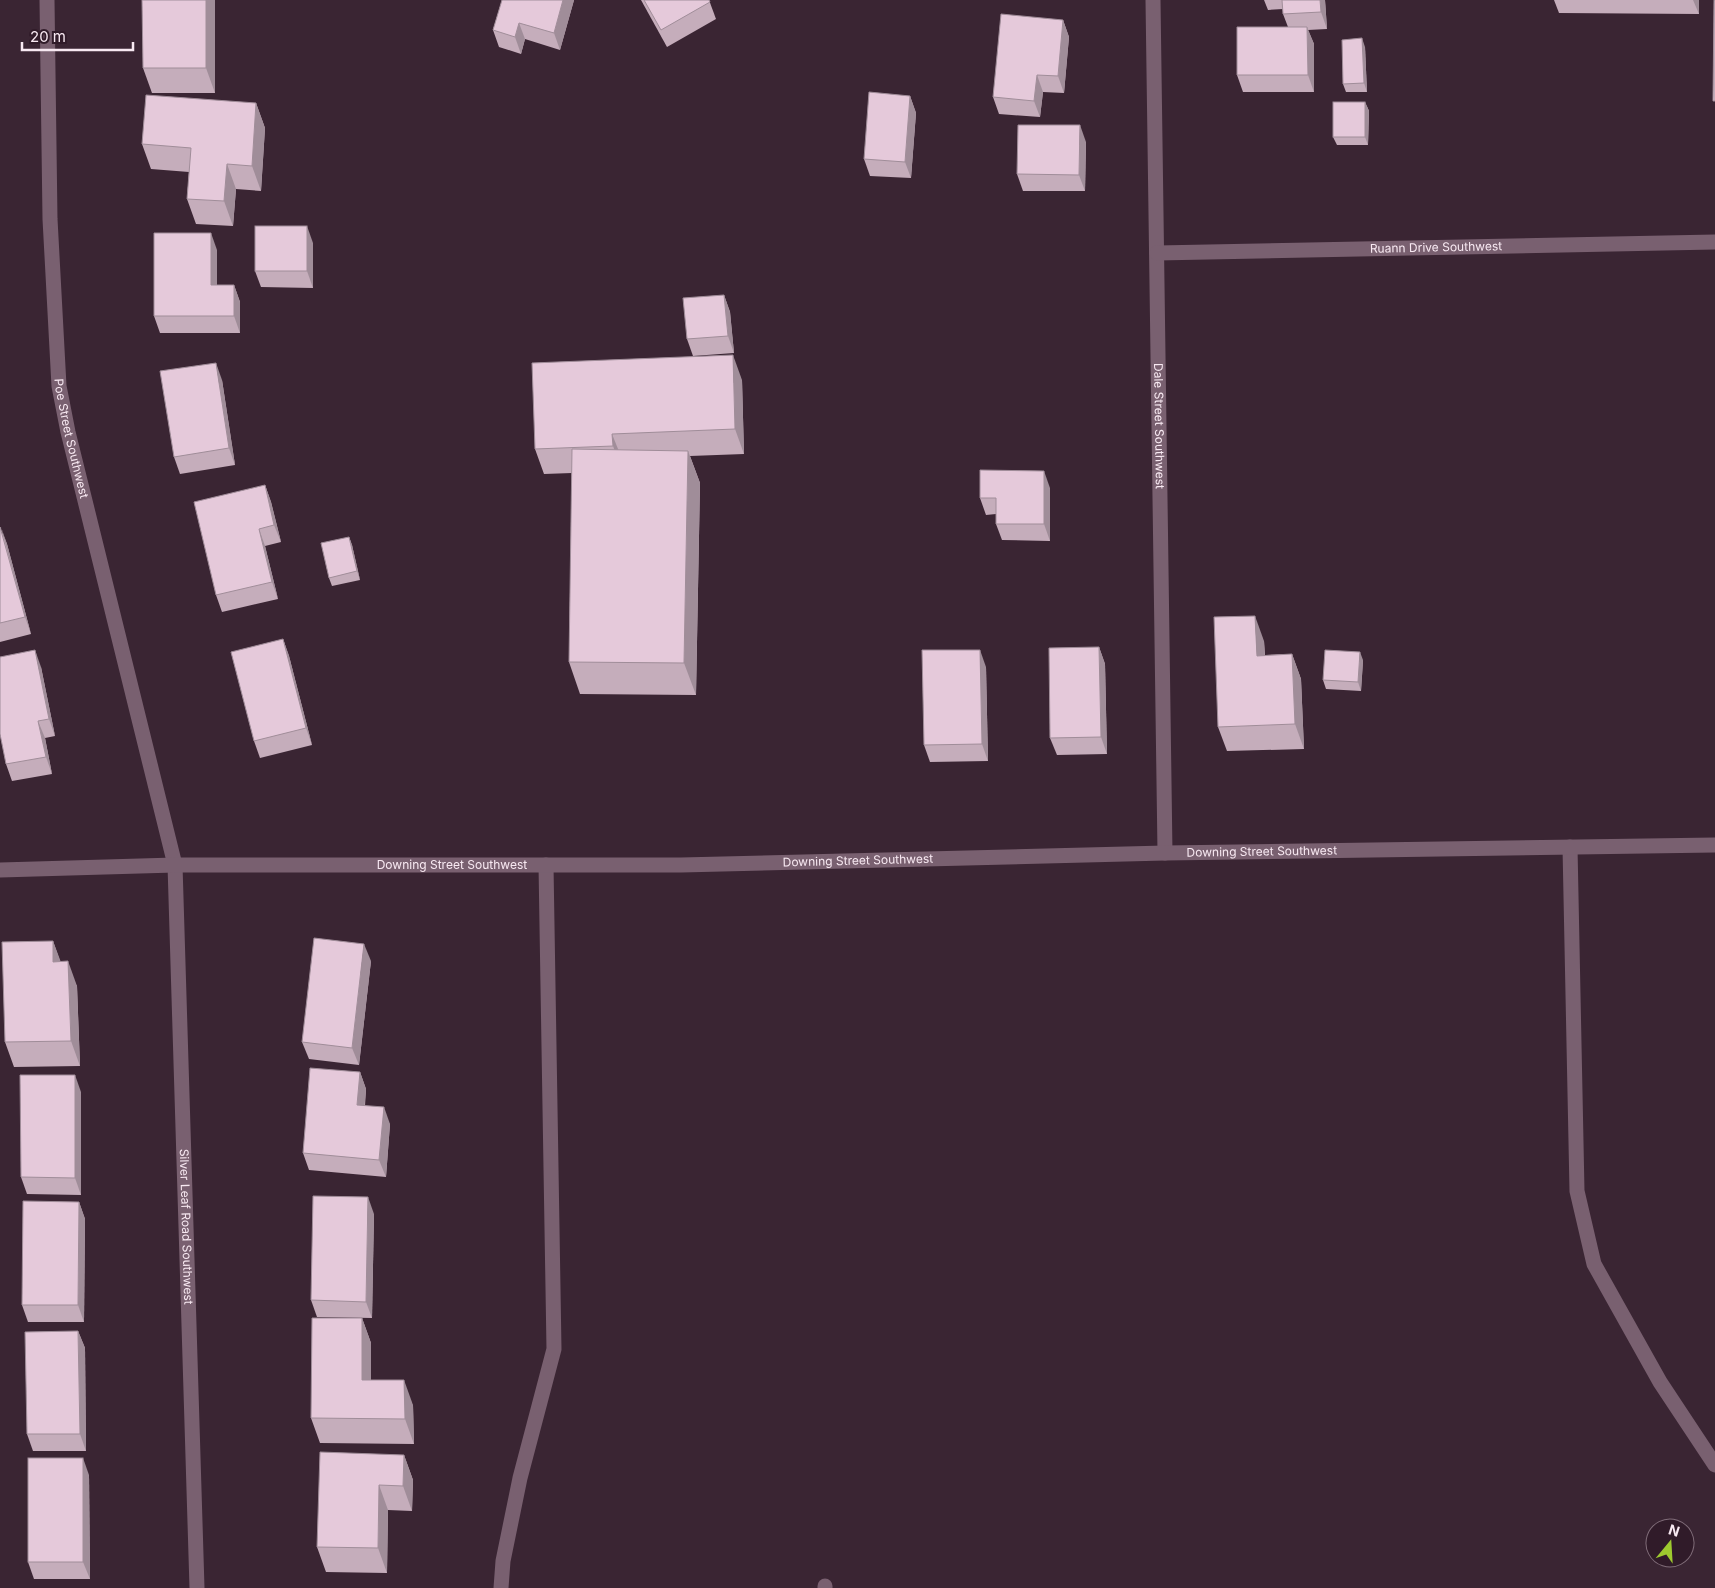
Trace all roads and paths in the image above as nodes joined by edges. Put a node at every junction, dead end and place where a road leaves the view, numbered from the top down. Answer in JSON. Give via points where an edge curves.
{"nodes":[{"id":1,"x":47,"y":0,"type":"edge"},
{"id":2,"x":1153,"y":0,"type":"edge"},
{"id":3,"x":1715,"y":242,"type":"edge"},
{"id":4,"x":1158,"y":253,"type":"junction"},
{"id":5,"x":1715,"y":845,"type":"edge"},
{"id":6,"x":1570,"y":847,"type":"junction"},
{"id":7,"x":1164,"y":853,"type":"junction"},
{"id":8,"x":175,"y":865,"type":"junction"},
{"id":9,"x":546,"y":865,"type":"junction"},
{"id":10,"x":0,"y":870,"type":"edge"},
{"id":11,"x":1715,"y":1465,"type":"edge"},
{"id":12,"x":197,"y":1588,"type":"edge"},
{"id":13,"x":501,"y":1588,"type":"edge"}],
"edges":[{"from":1,"to":8,"type":"street","name":"Poe Street Southwest","via":[[50,220],[59,386]]},
{"from":2,"to":4,"type":"street","name":"Dale Street Southwest"},
{"from":3,"to":4,"type":"street","name":"Ruann Drive Southwest"},
{"from":4,"to":7,"type":"street","name":"Dale Street Southwest"},
{"from":5,"to":6,"type":"street","name":"Downing Street Southwest"},
{"from":6,"to":7,"type":"street","name":"Downing Street Southwest"},
{"from":6,"to":11,"type":"street","via":[[1577,1191],[1594,1264],[1660,1382]]},
{"from":7,"to":9,"type":"street","name":"Downing Street Southwest","via":[[681,865]]},
{"from":8,"to":9,"type":"street","name":"Downing Street Southwest"},
{"from":8,"to":10,"type":"street","name":"Downing Street Southwest"},
{"from":8,"to":12,"type":"street","name":"Silver Leaf Road Southwest"},
{"from":9,"to":13,"type":"street","via":[[554,1349],[520,1478],[503,1561]]}]}
